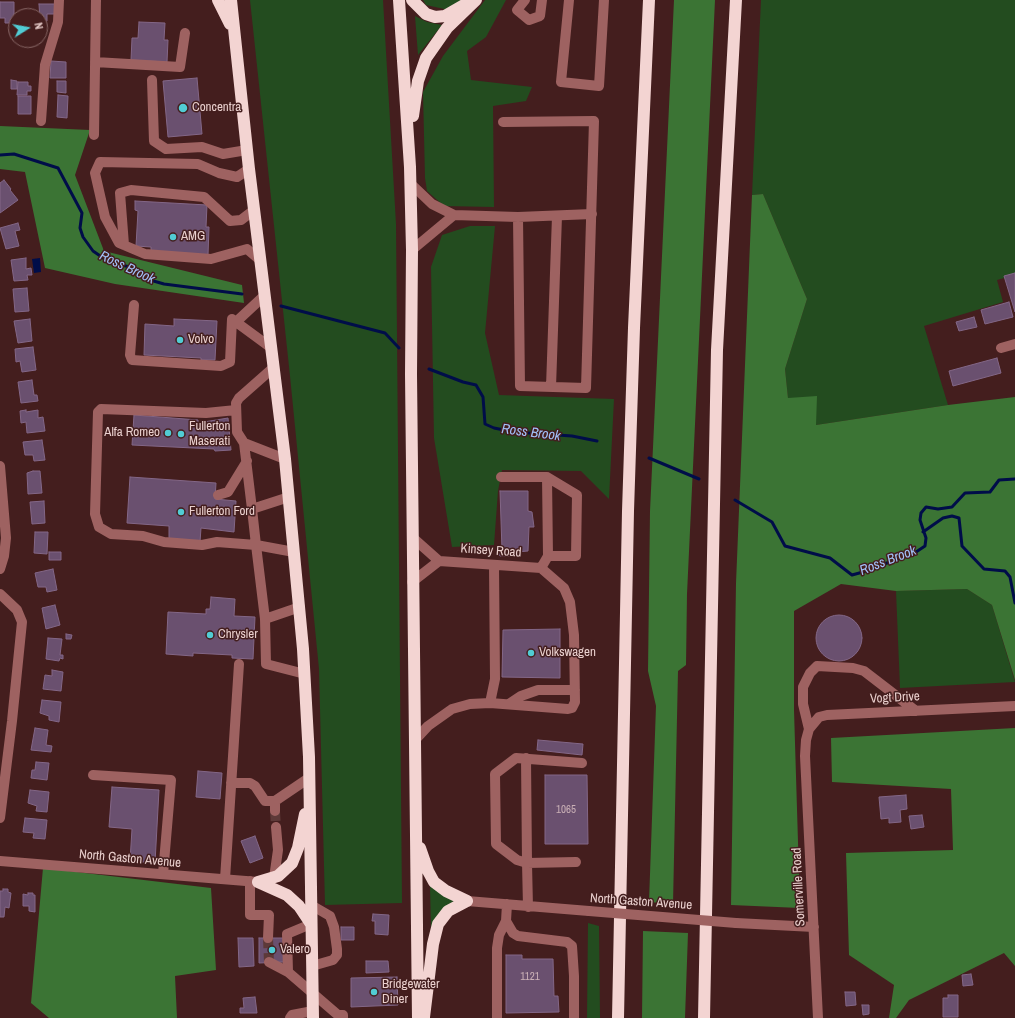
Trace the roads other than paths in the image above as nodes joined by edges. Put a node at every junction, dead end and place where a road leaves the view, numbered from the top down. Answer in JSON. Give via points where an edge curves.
{"nodes":[{"id":1,"x":59,"y":0,"type":"edge"},
{"id":2,"x":96,"y":0,"type":"edge"},
{"id":3,"x":218,"y":0,"type":"edge"},
{"id":4,"x":231,"y":0,"type":"edge"},
{"id":5,"x":399,"y":0,"type":"edge"},
{"id":6,"x":412,"y":0,"type":"edge"},
{"id":7,"x":469,"y":0,"type":"edge"},
{"id":8,"x":476,"y":0,"type":"edge"},
{"id":9,"x":525,"y":0,"type":"edge"},
{"id":10,"x":542,"y":0,"type":"edge"},
{"id":11,"x":569,"y":0,"type":"edge"},
{"id":12,"x":604,"y":0,"type":"edge"},
{"id":13,"x":649,"y":0,"type":"edge"},
{"id":14,"x":736,"y":0,"type":"edge"},
{"id":15,"x":185,"y":33,"type":"dead end"},
{"id":16,"x":234,"y":33,"type":"junction"},
{"id":17,"x":95,"y":62,"type":"junction"},
{"id":18,"x":152,"y":80,"type":"dead end"},
{"id":19,"x":41,"y":121,"type":"dead end"},
{"id":20,"x":503,"y":122,"type":"dead end"},
{"id":21,"x":94,"y":135,"type":"dead end"},
{"id":22,"x":247,"y":150,"type":"junction"},
{"id":23,"x":410,"y":167,"type":"junction"},
{"id":24,"x":249,"y":169,"type":"junction"},
{"id":25,"x":410,"y":183,"type":"junction"},
{"id":26,"x":254,"y":210,"type":"junction"},
{"id":27,"x":592,"y":214,"type":"junction"},
{"id":28,"x":454,"y":216,"type":"junction"},
{"id":29,"x":557,"y":216,"type":"junction"},
{"id":30,"x":518,"y":217,"type":"junction"},
{"id":31,"x":124,"y":245,"type":"junction"},
{"id":32,"x":412,"y":250,"type":"junction"},
{"id":33,"x":261,"y":260,"type":"junction"},
{"id":34,"x":265,"y":295,"type":"junction"},
{"id":35,"x":134,"y":304,"type":"dead end"},
{"id":36,"x":236,"y":322,"type":"junction"},
{"id":37,"x":1015,"y":344,"type":"edge"},
{"id":38,"x":270,"y":347,"type":"junction"},
{"id":39,"x":1001,"y":348,"type":"dead end"},
{"id":40,"x":273,"y":368,"type":"junction"},
{"id":41,"x":550,"y":387,"type":"junction"},
{"id":42,"x":236,"y":410,"type":"junction"},
{"id":43,"x":244,"y":443,"type":"junction"},
{"id":44,"x":285,"y":459,"type":"junction"},
{"id":45,"x":247,"y":461,"type":"junction"},
{"id":46,"x":0,"y":466,"type":"edge"},
{"id":47,"x":501,"y":477,"type":"dead end"},
{"id":48,"x":547,"y":477,"type":"junction"},
{"id":49,"x":1,"y":489,"type":"edge"},
{"id":50,"x":218,"y":495,"type":"dead end"},
{"id":51,"x":289,"y":497,"type":"junction"},
{"id":52,"x":252,"y":510,"type":"junction"},
{"id":53,"x":412,"y":537,"type":"junction"},
{"id":54,"x":256,"y":545,"type":"junction"},
{"id":55,"x":294,"y":552,"type":"junction"},
{"id":56,"x":548,"y":556,"type":"junction"},
{"id":57,"x":438,"y":561,"type":"junction"},
{"id":58,"x":494,"y":565,"type":"junction"},
{"id":59,"x":0,"y":568,"type":"edge"},
{"id":60,"x":542,"y":568,"type":"junction"},
{"id":61,"x":412,"y":582,"type":"junction"},
{"id":62,"x":0,"y":594,"type":"edge"},
{"id":63,"x":300,"y":607,"type":"junction"},
{"id":64,"x":265,"y":619,"type":"junction"},
{"id":65,"x":239,"y":664,"type":"dead end"},
{"id":66,"x":304,"y":674,"type":"junction"},
{"id":67,"x":575,"y":690,"type":"junction"},
{"id":68,"x":490,"y":703,"type":"junction"},
{"id":69,"x":509,"y":704,"type":"junction"},
{"id":70,"x":1015,"y":706,"type":"edge"},
{"id":71,"x":916,"y":711,"type":"junction"},
{"id":72,"x":809,"y":729,"type":"junction"},
{"id":73,"x":414,"y":741,"type":"junction"},
{"id":74,"x":4,"y":742,"type":"edge"},
{"id":75,"x":526,"y":758,"type":"junction"},
{"id":76,"x":582,"y":763,"type":"dead end"},
{"id":77,"x":93,"y":775,"type":"dead end"},
{"id":78,"x":309,"y":778,"type":"junction"},
{"id":79,"x":231,"y":783,"type":"junction"},
{"id":80,"x":309,"y":794,"type":"junction"},
{"id":81,"x":0,"y":818,"type":"edge"},
{"id":82,"x":276,"y":827,"type":"tunnel mouth"},
{"id":83,"x":416,"y":830,"type":"junction"},
{"id":84,"x":278,"y":850,"type":"junction"},
{"id":85,"x":295,"y":857,"type":"junction"},
{"id":86,"x":0,"y":861,"type":"edge"},
{"id":87,"x":576,"y":862,"type":"dead end"},
{"id":88,"x":527,"y":863,"type":"junction"},
{"id":89,"x":163,"y":874,"type":"junction"},
{"id":90,"x":274,"y":878,"type":"junction"},
{"id":91,"x":226,"y":879,"type":"junction"},
{"id":92,"x":254,"y":882,"type":"junction"},
{"id":93,"x":466,"y":901,"type":"junction"},
{"id":94,"x":507,"y":904,"type":"junction"},
{"id":95,"x":311,"y":905,"type":"junction"},
{"id":96,"x":528,"y":907,"type":"junction"},
{"id":97,"x":506,"y":921,"type":"junction"},
{"id":98,"x":312,"y":924,"type":"junction"},
{"id":99,"x":814,"y":927,"type":"junction"},
{"id":100,"x":287,"y":934,"type":"junction"},
{"id":101,"x":269,"y":962,"type":"dead end"},
{"id":102,"x":312,"y":966,"type":"junction"},
{"id":103,"x":288,"y":972,"type":"junction"},
{"id":104,"x":312,"y":992,"type":"junction"},
{"id":105,"x":313,"y":1015,"type":"edge"},
{"id":106,"x":343,"y":1016,"type":"edge"},
{"id":107,"x":290,"y":1018,"type":"edge"},
{"id":108,"x":418,"y":1018,"type":"edge"},
{"id":109,"x":423,"y":1018,"type":"edge"},
{"id":110,"x":497,"y":1018,"type":"edge"},
{"id":111,"x":574,"y":1018,"type":"edge"},
{"id":112,"x":618,"y":1018,"type":"edge"},
{"id":113,"x":704,"y":1018,"type":"edge"},
{"id":114,"x":818,"y":1018,"type":"edge"}],
"edges":[{"from":1,"to":19,"type":"street","via":[[58,22],[45,65]]},
{"from":2,"to":17,"type":"street"},
{"from":3,"to":16,"type":"highway"},
{"from":4,"to":16,"type":"highway"},
{"from":5,"to":23,"type":"highway"},
{"from":6,"to":7,"type":"highway","via":[[426,14],[435,17],[454,12]]},
{"from":8,"to":23,"type":"highway","via":[[439,38],[422,68],[415,99]]},
{"from":9,"to":10,"type":"street","via":[[517,10],[529,20],[540,16]]},
{"from":11,"to":12,"type":"street","via":[[561,82],[599,86]]},
{"from":13,"to":112,"type":"highway","via":[[629,487]]},
{"from":14,"to":113,"type":"highway","via":[[717,350]]},
{"from":15,"to":17,"type":"street","via":[[180,67]]},
{"from":16,"to":22,"type":"highway"},
{"from":17,"to":21,"type":"street"},
{"from":18,"to":22,"type":"street","via":[[154,141],[166,149],[202,147],[223,154]]},
{"from":20,"to":27,"type":"street","via":[[594,121]]},
{"from":22,"to":24,"type":"highway"},
{"from":23,"to":25,"type":"highway"},
{"from":24,"to":26,"type":"highway"},
{"from":24,"to":31,"type":"street","via":[[237,177],[198,164],[100,162],[95,173],[105,217],[119,243]]},
{"from":25,"to":28,"type":"street","via":[[432,204]]},
{"from":25,"to":32,"type":"highway"},
{"from":26,"to":31,"type":"street","via":[[241,220],[230,221],[204,197],[131,190],[120,193]]},
{"from":26,"to":33,"type":"highway"},
{"from":27,"to":29,"type":"street"},
{"from":27,"to":41,"type":"street","via":[[586,388]]},
{"from":28,"to":30,"type":"street"},
{"from":28,"to":32,"type":"street"},
{"from":29,"to":30,"type":"street"},
{"from":29,"to":41,"type":"street"},
{"from":30,"to":41,"type":"street","via":[[520,386]]},
{"from":31,"to":33,"type":"street","via":[[145,254],[211,259],[247,249]]},
{"from":32,"to":53,"type":"highway"},
{"from":33,"to":34,"type":"highway"},
{"from":34,"to":36,"type":"street"},
{"from":34,"to":38,"type":"highway"},
{"from":35,"to":36,"type":"street","via":[[130,355],[132,360],[221,366],[230,362],[232,319]]},
{"from":36,"to":38,"type":"street"},
{"from":37,"to":39,"type":"street"},
{"from":38,"to":40,"type":"highway"},
{"from":40,"to":42,"type":"street","via":[[239,398]]},
{"from":40,"to":44,"type":"highway"},
{"from":42,"to":43,"type":"street","via":[[238,432]]},
{"from":42,"to":54,"type":"street","via":[[206,413],[101,409],[98,412],[96,520],[99,527],[111,534],[202,545],[217,542]]},
{"from":43,"to":44,"type":"street"},
{"from":43,"to":45,"type":"street"},
{"from":44,"to":51,"type":"highway"},
{"from":45,"to":50,"type":"street","via":[[228,492]]},
{"from":45,"to":52,"type":"street"},
{"from":46,"to":49,"type":"street"},
{"from":47,"to":48,"type":"street"},
{"from":48,"to":56,"type":"street"},
{"from":48,"to":56,"type":"street","via":[[577,495],[576,556]]},
{"from":49,"to":59,"type":"street","via":[[6,538]]},
{"from":51,"to":52,"type":"street"},
{"from":51,"to":55,"type":"highway"},
{"from":52,"to":54,"type":"street"},
{"from":53,"to":57,"type":"street"},
{"from":53,"to":61,"type":"highway"},
{"from":54,"to":55,"type":"street"},
{"from":54,"to":64,"type":"street"},
{"from":55,"to":63,"type":"highway"},
{"from":56,"to":60,"type":"street"},
{"from":57,"to":58,"type":"street","name":"Kinsey Road"},
{"from":57,"to":61,"type":"street"},
{"from":58,"to":60,"type":"street","name":"Kinsey Road"},
{"from":58,"to":68,"type":"street","via":[[495,679]]},
{"from":60,"to":67,"type":"street","via":[[564,588],[570,602],[574,635]]},
{"from":61,"to":73,"type":"highway"},
{"from":62,"to":74,"type":"street","via":[[18,610],[22,622]]},
{"from":63,"to":64,"type":"street"},
{"from":63,"to":66,"type":"highway"},
{"from":64,"to":66,"type":"street","via":[[266,664]]},
{"from":65,"to":79,"type":"street"},
{"from":66,"to":78,"type":"highway"},
{"from":67,"to":69,"type":"street","via":[[534,691]]},
{"from":67,"to":69,"type":"street","via":[[574,705],[570,709]]},
{"from":68,"to":69,"type":"street"},
{"from":68,"to":73,"type":"street","via":[[470,704],[452,709],[428,726]]},
{"from":70,"to":71,"type":"street","name":"Vogt Drive"},
{"from":71,"to":72,"type":"street","name":"Vogt Drive","via":[[827,714],[819,717]]},
{"from":71,"to":72,"type":"street","via":[[864,670],[817,666],[803,687],[803,704]]},
{"from":72,"to":99,"type":"street","name":"Somerville Road","via":[[805,756]]},
{"from":73,"to":83,"type":"highway"},
{"from":74,"to":81,"type":"street"},
{"from":75,"to":76,"type":"street"},
{"from":75,"to":88,"type":"street"},
{"from":75,"to":88,"type":"street","via":[[516,758],[495,774],[496,844],[517,860]]},
{"from":77,"to":89,"type":"street","via":[[171,780]]},
{"from":78,"to":79,"type":"street","via":[[275,806],[264,801],[255,786],[250,783]]},
{"from":78,"to":80,"type":"highway"},
{"from":79,"to":91,"type":"street"},
{"from":80,"to":85,"type":"highway"},
{"from":80,"to":95,"type":"highway"},
{"from":82,"to":84,"type":"street"},
{"from":83,"to":93,"type":"highway","via":[[424,862],[431,877],[446,891]]},
{"from":83,"to":108,"type":"highway"},
{"from":84,"to":85,"type":"street"},
{"from":84,"to":90,"type":"street"},
{"from":85,"to":90,"type":"highway","via":[[288,868]]},
{"from":86,"to":89,"type":"street","name":"North Gaston Avenue"},
{"from":87,"to":88,"type":"street"},
{"from":88,"to":96,"type":"street"},
{"from":89,"to":91,"type":"street","name":"North Gaston Avenue"},
{"from":90,"to":92,"type":"highway"},
{"from":91,"to":92,"type":"street","name":"North Gaston Avenue"},
{"from":92,"to":98,"type":"highway","via":[[287,895]]},
{"from":92,"to":100,"type":"street","via":[[250,915],[268,915],[268,936]]},
{"from":93,"to":94,"type":"street","name":"North Gaston Avenue"},
{"from":93,"to":109,"type":"highway","via":[[448,911],[438,924]]},
{"from":94,"to":96,"type":"street","name":"North Gaston Avenue"},
{"from":94,"to":97,"type":"street"},
{"from":95,"to":98,"type":"highway"},
{"from":95,"to":102,"type":"street","via":[[330,916],[337,949],[333,960]]},
{"from":96,"to":99,"type":"street","name":"North Gaston Avenue","bridge":true},
{"from":97,"to":110,"type":"street","via":[[499,935],[497,948]]},
{"from":97,"to":111,"type":"street","via":[[518,936],[567,942],[572,946]]},
{"from":98,"to":100,"type":"street"},
{"from":98,"to":102,"type":"highway"},
{"from":99,"to":114,"type":"street","name":"Somerville Road"},
{"from":100,"to":103,"type":"street"},
{"from":101,"to":103,"type":"street"},
{"from":102,"to":104,"type":"highway"},
{"from":103,"to":104,"type":"street"},
{"from":104,"to":105,"type":"highway"},
{"from":104,"to":106,"type":"street","via":[[338,1015]]},
{"from":105,"to":107,"type":"street"}]}
